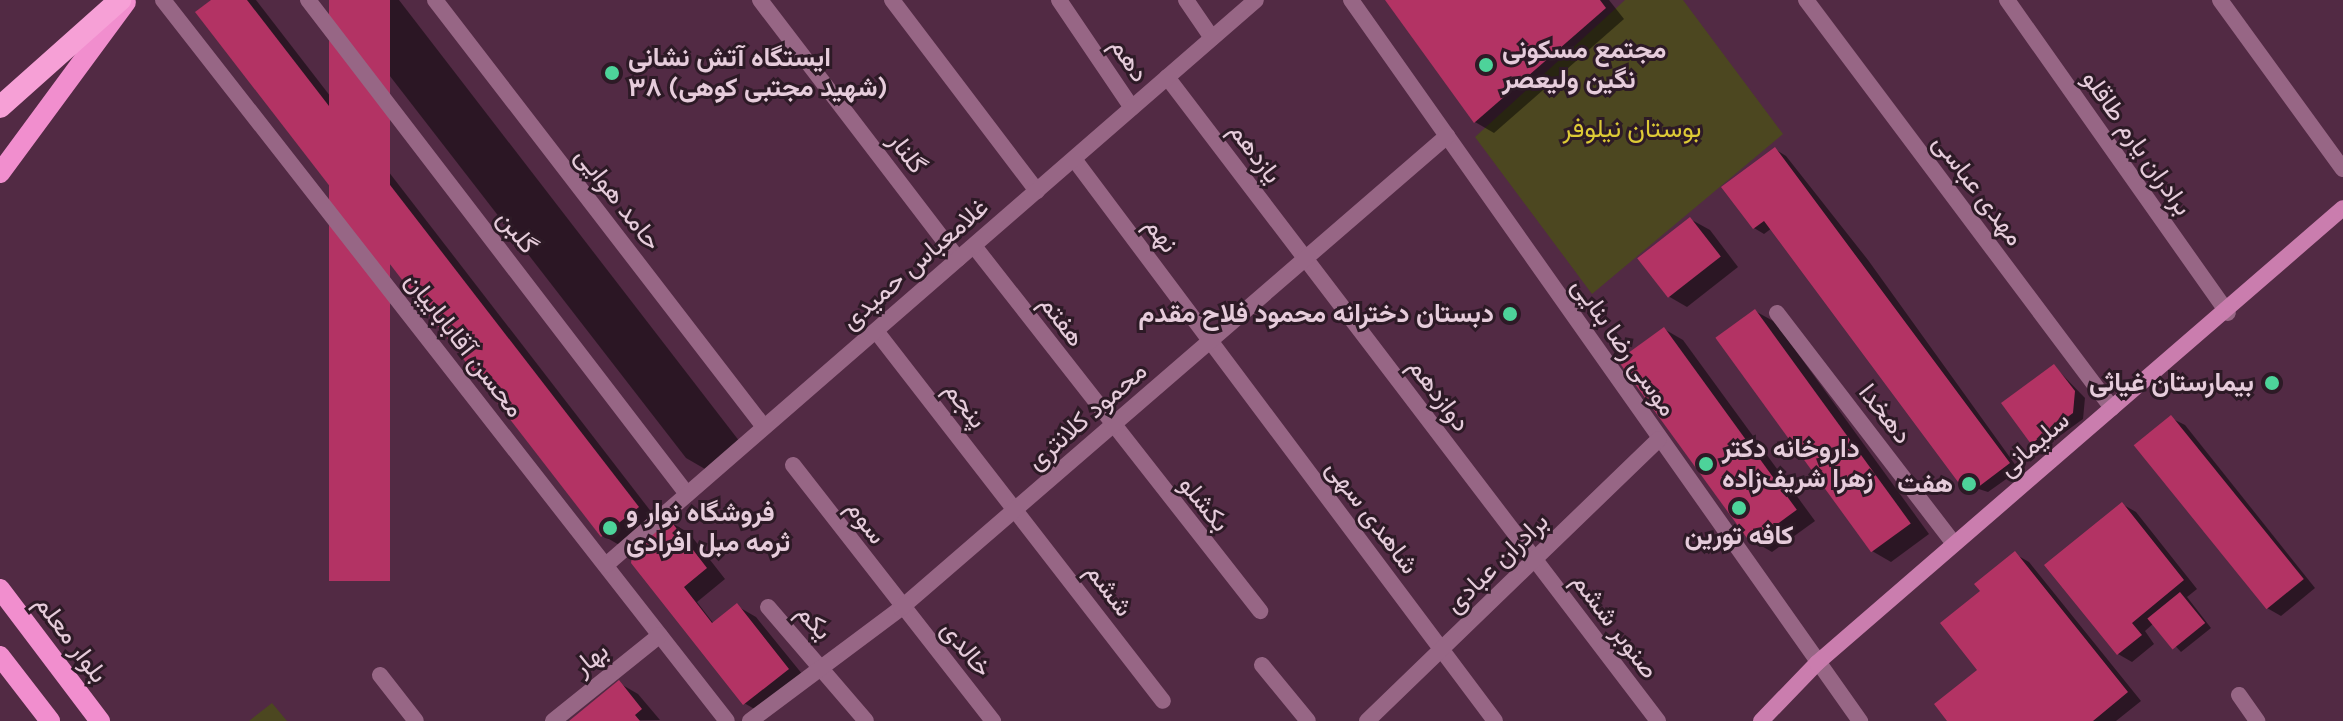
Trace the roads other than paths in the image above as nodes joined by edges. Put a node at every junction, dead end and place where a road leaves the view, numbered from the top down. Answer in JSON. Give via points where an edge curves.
{"nodes":[{"id":1,"x":120,"y":0,"type":"edge"},
{"id":2,"x":128,"y":0,"type":"edge"},
{"id":3,"x":163,"y":0,"type":"edge"},
{"id":4,"x":308,"y":0,"type":"edge"},
{"id":5,"x":435,"y":0,"type":"edge"},
{"id":6,"x":760,"y":0,"type":"edge"},
{"id":7,"x":892,"y":0,"type":"edge"},
{"id":8,"x":1059,"y":0,"type":"edge"},
{"id":9,"x":1186,"y":0,"type":"edge"},
{"id":10,"x":1256,"y":0,"type":"edge"},
{"id":11,"x":1351,"y":0,"type":"edge"},
{"id":12,"x":1806,"y":0,"type":"edge"},
{"id":13,"x":2007,"y":0,"type":"edge"},
{"id":14,"x":2220,"y":0,"type":"edge"},
{"id":15,"x":1212,"y":38,"type":"junction"},
{"id":16,"x":1167,"y":77,"type":"junction"},
{"id":17,"x":0,"y":107,"type":"edge"},
{"id":18,"x":1132,"y":108,"type":"junction"},
{"id":19,"x":1447,"y":136,"type":"junction"},
{"id":20,"x":1074,"y":159,"type":"junction"},
{"id":21,"x":2343,"y":169,"type":"edge"},
{"id":22,"x":0,"y":173,"type":"edge"},
{"id":23,"x":1037,"y":191,"type":"junction"},
{"id":24,"x":2343,"y":208,"type":"edge"},
{"id":25,"x":974,"y":246,"type":"junction"},
{"id":26,"x":958,"y":259,"type":"junction"},
{"id":27,"x":1305,"y":259,"type":"junction"},
{"id":28,"x":1777,"y":313,"type":"dead end"},
{"id":29,"x":2228,"y":313,"type":"junction"},
{"id":30,"x":876,"y":331,"type":"junction"},
{"id":31,"x":1210,"y":341,"type":"junction"},
{"id":32,"x":2112,"y":408,"type":"junction"},
{"id":33,"x":1111,"y":426,"type":"junction"},
{"id":34,"x":764,"y":427,"type":"junction"},
{"id":35,"x":1659,"y":439,"type":"junction"},
{"id":36,"x":793,"y":465,"type":"dead end"},
{"id":37,"x":687,"y":494,"type":"junction"},
{"id":38,"x":1016,"y":508,"type":"junction"},
{"id":39,"x":1954,"y":544,"type":"junction"},
{"id":40,"x":1535,"y":559,"type":"junction"},
{"id":41,"x":606,"y":565,"type":"junction"},
{"id":42,"x":0,"y":589,"type":"edge"},
{"id":43,"x":768,"y":607,"type":"dead end"},
{"id":44,"x":901,"y":608,"type":"junction"},
{"id":45,"x":1260,"y":611,"type":"dead end"},
{"id":46,"x":660,"y":635,"type":"junction"},
{"id":47,"x":1441,"y":650,"type":"junction"},
{"id":48,"x":0,"y":656,"type":"edge"},
{"id":49,"x":1817,"y":663,"type":"junction"},
{"id":50,"x":1262,"y":665,"type":"dead end"},
{"id":51,"x":824,"y":669,"type":"junction"},
{"id":52,"x":380,"y":675,"type":"dead end"},
{"id":53,"x":2239,"y":695,"type":"dead end"},
{"id":54,"x":1163,"y":701,"type":"dead end"},
{"id":55,"x":50,"y":721,"type":"edge"},
{"id":56,"x":100,"y":721,"type":"edge"},
{"id":57,"x":416,"y":721,"type":"edge"},
{"id":58,"x":553,"y":721,"type":"edge"},
{"id":59,"x":727,"y":721,"type":"edge"},
{"id":60,"x":750,"y":721,"type":"edge"},
{"id":61,"x":866,"y":721,"type":"edge"},
{"id":62,"x":993,"y":721,"type":"edge"},
{"id":63,"x":1308,"y":721,"type":"edge"},
{"id":64,"x":1367,"y":721,"type":"edge"},
{"id":65,"x":1495,"y":721,"type":"edge"},
{"id":66,"x":1658,"y":721,"type":"edge"},
{"id":67,"x":1761,"y":721,"type":"edge"},
{"id":68,"x":1860,"y":721,"type":"edge"},
{"id":69,"x":2257,"y":721,"type":"edge"}],
"edges":[{"from":1,"to":17,"type":"highway"},
{"from":2,"to":22,"type":"main road"},
{"from":3,"to":41,"type":"street","name":"محسن آقاباباییان"},
{"from":4,"to":37,"type":"street","name":"گلبن"},
{"from":5,"to":34,"type":"street","name":"حامد هوایی"},
{"from":6,"to":26,"type":"street","name":"گلنار"},
{"from":7,"to":23,"type":"street"},
{"from":8,"to":18,"type":"street","name":"دهم"},
{"from":9,"to":15,"type":"street"},
{"from":10,"to":15,"type":"street","name":"غلامعباس حمیدی"},
{"from":11,"to":19,"type":"street","name":"موسی رضا بنایی"},
{"from":12,"to":32,"type":"street","name":"مهدی عباسی"},
{"from":13,"to":29,"type":"street","name":"برادران یارم طاقلو"},
{"from":14,"to":21,"type":"street"},
{"from":15,"to":16,"type":"street","name":"غلامعباس حمیدی"},
{"from":16,"to":18,"type":"street","name":"غلامعباس حمیدی"},
{"from":16,"to":27,"type":"street","name":"یازدهم"},
{"from":18,"to":20,"type":"street","name":"غلامعباس حمیدی"},
{"from":19,"to":27,"type":"street","name":"محمود کلانتری"},
{"from":19,"to":35,"type":"street","name":"موسی رضا بنایی"},
{"from":20,"to":23,"type":"street","name":"غلامعباس حمیدی"},
{"from":20,"to":31,"type":"street","name":"نهم"},
{"from":23,"to":25,"type":"street","name":"غلامعباس حمیدی"},
{"from":24,"to":29,"type":"main road","name":"سلیمانی"},
{"from":25,"to":26,"type":"street","name":"غلامعباس حمیدی"},
{"from":25,"to":33,"type":"street","name":"هفتم"},
{"from":26,"to":30,"type":"street","name":"غلامعباس حمیدی"},
{"from":27,"to":31,"type":"street","name":"محمود کلانتری"},
{"from":27,"to":40,"type":"street","name":"دوازدهم"},
{"from":28,"to":39,"type":"street","name":"دهخدا"},
{"from":29,"to":32,"type":"main road","name":"سلیمانی"},
{"from":30,"to":34,"type":"street","name":"غلامعباس حمیدی"},
{"from":30,"to":38,"type":"street","name":"پنجم"},
{"from":31,"to":33,"type":"street","name":"محمود کلانتری"},
{"from":31,"to":47,"type":"street","name":"شاهدی سهی"},
{"from":32,"to":39,"type":"main road","name":"سلیمانی"},
{"from":33,"to":38,"type":"street","name":"محمود کلانتری"},
{"from":33,"to":45,"type":"street","name":"بکشلو"},
{"from":34,"to":37,"type":"street","name":"غلامعباس حمیدی"},
{"from":35,"to":40,"type":"street","name":"برادران عبادی"},
{"from":35,"to":49,"type":"street","name":"موسی رضا بنایی"},
{"from":36,"to":44,"type":"street","name":"سوم"},
{"from":37,"to":41,"type":"street","name":"غلامعباس حمیدی"},
{"from":38,"to":44,"type":"street","name":"محمود کلانتری"},
{"from":38,"to":54,"type":"street","name":"ششم"},
{"from":39,"to":49,"type":"main road","name":"سلیمانی"},
{"from":40,"to":47,"type":"street","name":"برادران عبادی"},
{"from":40,"to":66,"type":"street","name":"صنوبر ششم"},
{"from":41,"to":46,"type":"street","name":"محسن آقاباباییان"},
{"from":42,"to":56,"type":"main road","name":"بلوار معلم"},
{"from":43,"to":51,"type":"street","name":"یکم"},
{"from":44,"to":51,"type":"street","name":"محمود کلانتری"},
{"from":44,"to":62,"type":"street","name":"خالدی"},
{"from":46,"to":58,"type":"street","name":"بهار"},
{"from":46,"to":59,"type":"street","name":"محسن آقاباباییان"},
{"from":47,"to":64,"type":"street","name":"برادران عبادی"},
{"from":47,"to":65,"type":"street","name":"شاهدی سهی"},
{"from":48,"to":55,"type":"main road"},
{"from":49,"to":67,"type":"main road","name":"سلیمانی"},
{"from":49,"to":68,"type":"street","name":"موسی رضا بنایی"},
{"from":50,"to":63,"type":"street"},
{"from":51,"to":60,"type":"street","name":"محمود کلانتری"},
{"from":51,"to":61,"type":"street","name":"یکم"},
{"from":52,"to":57,"type":"street"},
{"from":53,"to":69,"type":"street"}]}
